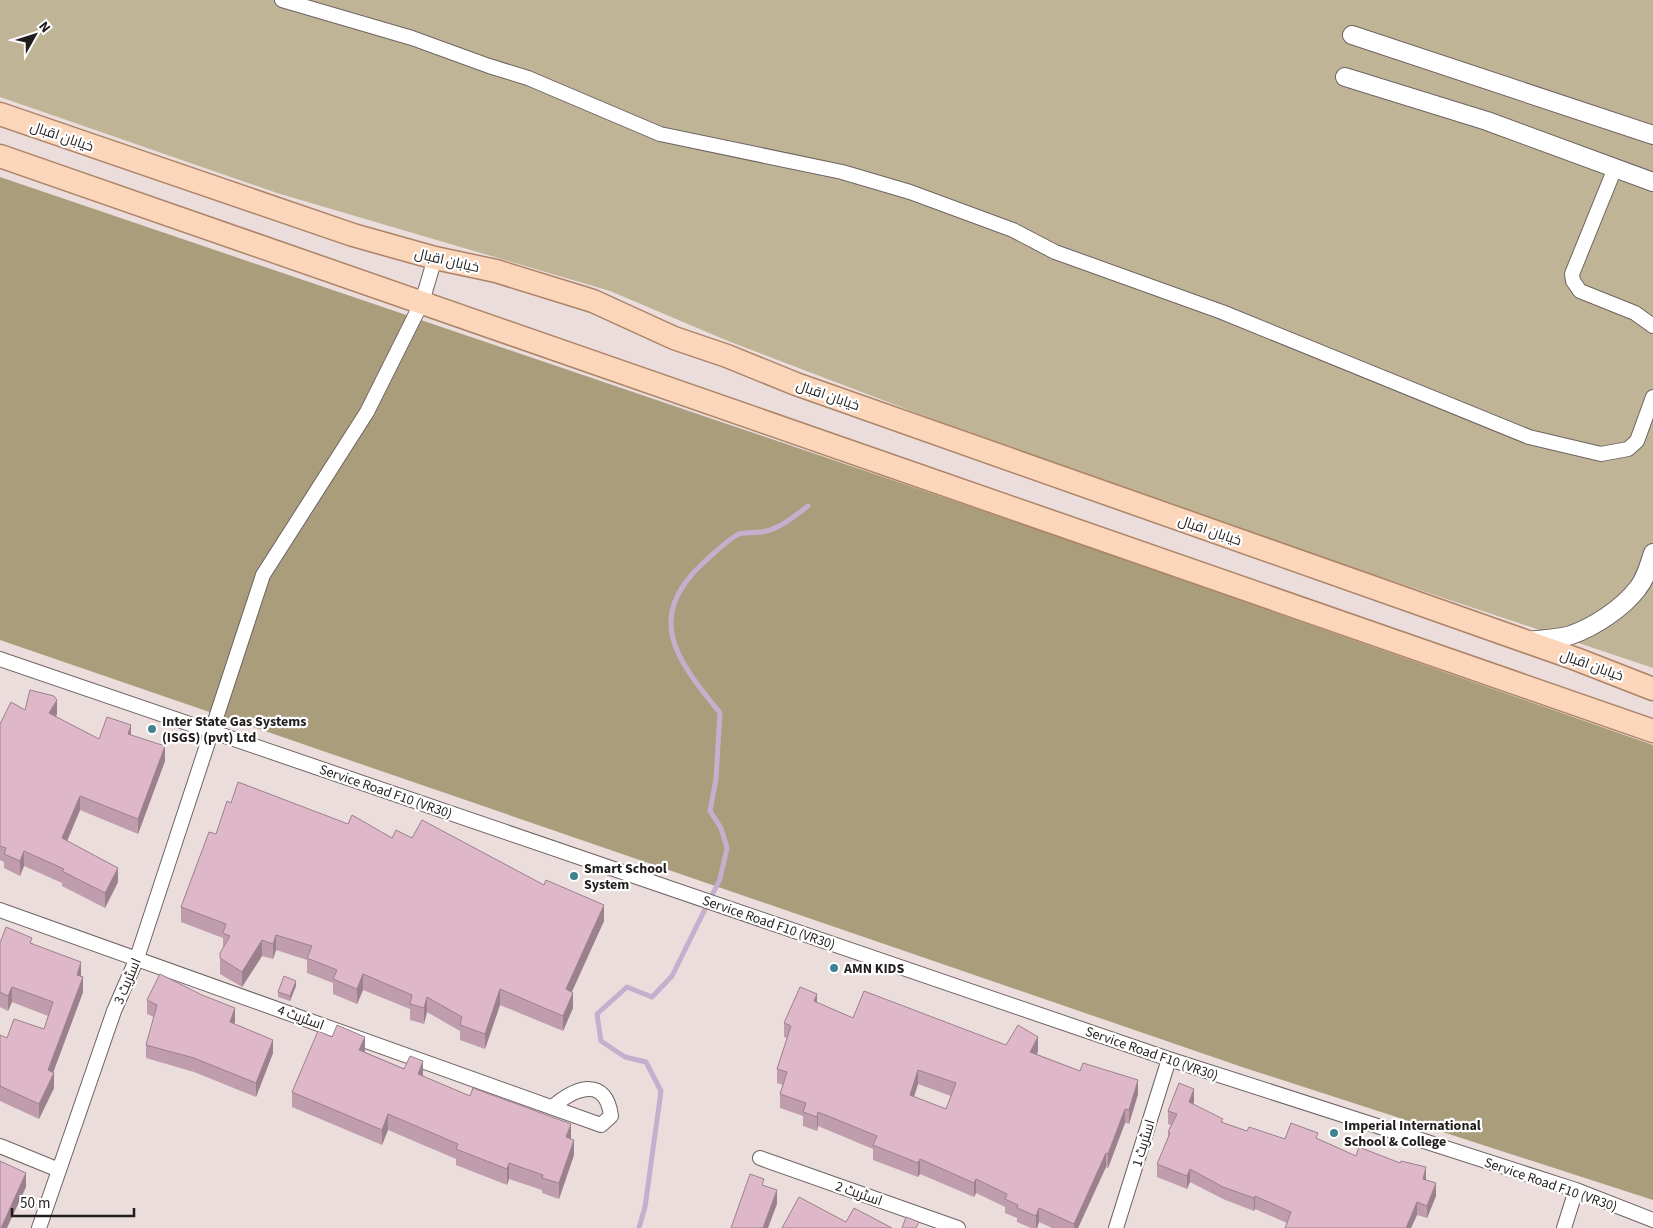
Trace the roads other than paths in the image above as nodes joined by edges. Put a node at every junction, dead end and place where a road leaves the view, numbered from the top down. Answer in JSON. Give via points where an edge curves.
{"nodes":[{"id":1,"x":282,"y":0,"type":"edge"},
{"id":2,"x":1352,"y":34,"type":"dead end"},
{"id":3,"x":1345,"y":77,"type":"dead end"},
{"id":4,"x":0,"y":114,"type":"edge"},
{"id":5,"x":1653,"y":135,"type":"edge"},
{"id":6,"x":0,"y":156,"type":"edge"},
{"id":7,"x":1615,"y":168,"type":"junction"},
{"id":8,"x":1653,"y":182,"type":"edge"},
{"id":9,"x":434,"y":258,"type":"junction"},
{"id":10,"x":422,"y":302,"type":"junction"},
{"id":11,"x":1653,"y":326,"type":"edge"},
{"id":12,"x":1653,"y":397,"type":"edge"},
{"id":13,"x":1653,"y":553,"type":"edge"},
{"id":14,"x":1525,"y":641,"type":"junction"},
{"id":15,"x":0,"y":659,"type":"edge"},
{"id":16,"x":1653,"y":688,"type":"edge"},
{"id":17,"x":1653,"y":731,"type":"edge"},
{"id":18,"x":212,"y":732,"type":"junction"},
{"id":19,"x":0,"y":910,"type":"edge"},
{"id":20,"x":137,"y":958,"type":"junction"},
{"id":21,"x":1169,"y":1059,"type":"junction"},
{"id":22,"x":555,"y":1105,"type":"dead end"},
{"id":23,"x":0,"y":1146,"type":"edge"},
{"id":24,"x":760,"y":1158,"type":"dead end"},
{"id":25,"x":59,"y":1170,"type":"junction"},
{"id":26,"x":1576,"y":1190,"type":"junction"},
{"id":27,"x":1653,"y":1220,"type":"edge"},
{"id":28,"x":39,"y":1228,"type":"edge"},
{"id":29,"x":958,"y":1228,"type":"edge"},
{"id":30,"x":1116,"y":1228,"type":"edge"},
{"id":31,"x":1564,"y":1228,"type":"edge"}],
"edges":[{"from":1,"to":12,"type":"street","via":[[412,38],[528,78],[660,134],[842,172],[910,192],[1013,230],[1055,252],[1222,312],[1529,437],[1601,454],[1628,449],[1637,441]]},
{"from":2,"to":5,"type":"street"},
{"from":3,"to":7,"type":"street","via":[[1487,121]]},
{"from":4,"to":9,"type":"main road","name":"خیابان اقبال","via":[[353,235]]},
{"from":6,"to":10,"type":"main road"},
{"from":7,"to":8,"type":"street"},
{"from":7,"to":11,"type":"street","via":[[1572,274],[1573,281],[1580,292],[1635,313]]},
{"from":9,"to":10,"type":"street","name":"اسٹریٹ 3"},
{"from":9,"to":14,"type":"main road","name":"خیابان اقبال","via":[[496,271],[593,301],[674,338],[796,384]]},
{"from":10,"to":17,"type":"main road"},
{"from":10,"to":18,"type":"street","name":"اسٹریٹ 3","via":[[367,412],[264,575]]},
{"from":13,"to":14,"type":"street","via":[[1638,588],[1605,616],[1570,635]]},
{"from":14,"to":16,"type":"main road","name":"خیابان اقبال"},
{"from":15,"to":18,"type":"street","name":"Service Road F10 (VR30)"},
{"from":18,"to":20,"type":"street","name":"اسٹریٹ 3"},
{"from":18,"to":21,"type":"street","name":"Service Road F10 (VR30)"},
{"from":19,"to":20,"type":"street","name":"اسٹریٹ 4"},
{"from":20,"to":22,"type":"street","name":"اسٹریٹ 4","via":[[601,1125],[611,1116],[610,1104],[600,1092],[589,1088],[569,1094]]},
{"from":20,"to":25,"type":"street","name":"اسٹریٹ 3","via":[[114,1011]]},
{"from":21,"to":26,"type":"street","name":"Service Road F10 (VR30)"},
{"from":21,"to":30,"type":"street","name":"اسٹریٹ 1"},
{"from":23,"to":25,"type":"street"},
{"from":24,"to":29,"type":"street","name":"اسٹریٹ 2"},
{"from":25,"to":28,"type":"street","name":"اسٹریٹ 3"},
{"from":26,"to":27,"type":"street","name":"Service Road F10 (VR30)"},
{"from":26,"to":31,"type":"street"}]}
